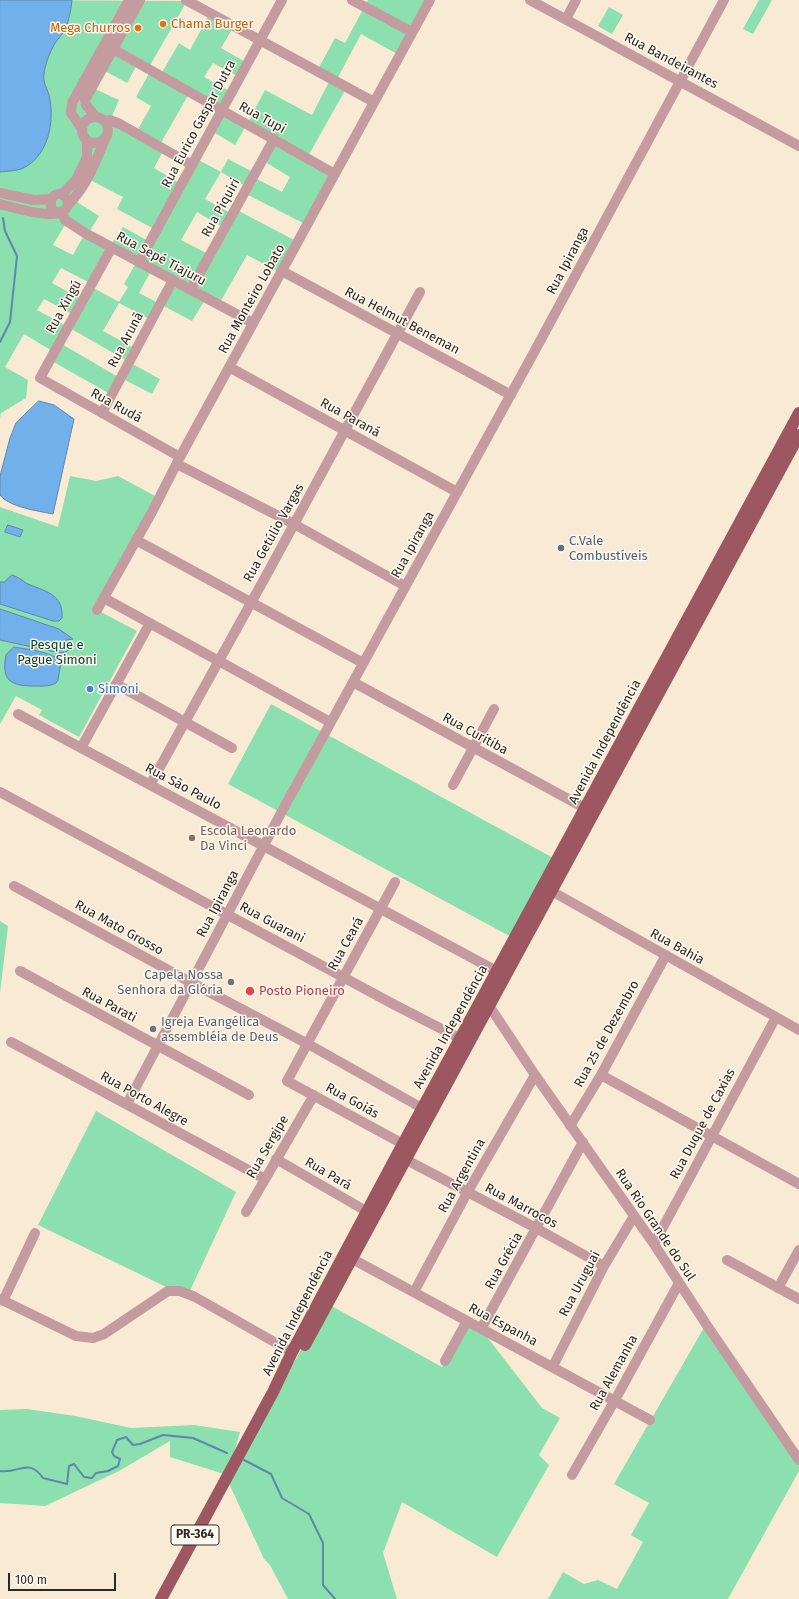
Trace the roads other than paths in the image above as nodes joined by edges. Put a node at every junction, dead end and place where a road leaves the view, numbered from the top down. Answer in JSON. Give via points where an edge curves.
{"nodes":[{"id":1,"x":129,"y":0,"type":"edge"},
{"id":2,"x":140,"y":0,"type":"edge"},
{"id":3,"x":186,"y":0,"type":"edge"},
{"id":4,"x":282,"y":0,"type":"edge"},
{"id":5,"x":352,"y":0,"type":"edge"},
{"id":6,"x":430,"y":0,"type":"edge"},
{"id":7,"x":530,"y":0,"type":"edge"},
{"id":8,"x":576,"y":0,"type":"edge"},
{"id":9,"x":724,"y":0,"type":"edge"},
{"id":10,"x":566,"y":20,"type":"junction"},
{"id":11,"x":412,"y":32,"type":"junction"},
{"id":12,"x":260,"y":40,"type":"junction"},
{"id":13,"x":113,"y":49,"type":"junction"},
{"id":14,"x":680,"y":81,"type":"junction"},
{"id":15,"x":374,"y":102,"type":"junction"},
{"id":16,"x":221,"y":110,"type":"junction"},
{"id":17,"x":100,"y":119,"type":"junction"},
{"id":18,"x":120,"y":124,"type":"junction"},
{"id":19,"x":82,"y":129,"type":"junction"},
{"id":20,"x":107,"y":136,"type":"junction"},
{"id":21,"x":274,"y":139,"type":"junction"},
{"id":22,"x":87,"y":141,"type":"junction"},
{"id":23,"x":798,"y":141,"type":"edge"},
{"id":24,"x":192,"y":165,"type":"junction"},
{"id":25,"x":335,"y":174,"type":"junction"},
{"id":26,"x":0,"y":193,"type":"edge"},
{"id":27,"x":55,"y":196,"type":"junction"},
{"id":28,"x":0,"y":204,"type":"edge"},
{"id":29,"x":62,"y":210,"type":"junction"},
{"id":30,"x":112,"y":247,"type":"junction"},
{"id":31,"x":139,"y":262,"type":"junction"},
{"id":32,"x":282,"y":271,"type":"junction"},
{"id":33,"x":173,"y":280,"type":"junction"},
{"id":34,"x":191,"y":289,"type":"junction"},
{"id":35,"x":420,"y":292,"type":"dead end"},
{"id":36,"x":253,"y":323,"type":"junction"},
{"id":37,"x":397,"y":333,"type":"junction"},
{"id":38,"x":229,"y":367,"type":"junction"},
{"id":39,"x":40,"y":378,"type":"joint"},
{"id":40,"x":511,"y":395,"type":"junction"},
{"id":41,"x":102,"y":413,"type":"junction"},
{"id":42,"x":799,"y":413,"type":"edge"},
{"id":43,"x":345,"y":430,"type":"junction"},
{"id":44,"x":799,"y":435,"type":"edge"},
{"id":45,"x":178,"y":460,"type":"junction"},
{"id":46,"x":457,"y":492,"type":"junction"},
{"id":47,"x":294,"y":524,"type":"junction"},
{"id":48,"x":136,"y":540,"type":"junction"},
{"id":49,"x":405,"y":586,"type":"junction"},
{"id":50,"x":104,"y":598,"type":"junction"},
{"id":51,"x":251,"y":602,"type":"junction"},
{"id":52,"x":97,"y":610,"type":"dead end"},
{"id":53,"x":150,"y":623,"type":"junction"},
{"id":54,"x":218,"y":661,"type":"junction"},
{"id":55,"x":363,"y":663,"type":"junction"},
{"id":56,"x":353,"y":682,"type":"junction"},
{"id":57,"x":116,"y":684,"type":"junction"},
{"id":58,"x":494,"y":709,"type":"dead end"},
{"id":59,"x":18,"y":714,"type":"dead end"},
{"id":60,"x":185,"y":722,"type":"junction"},
{"id":61,"x":330,"y":722,"type":"junction"},
{"id":62,"x":473,"y":747,"type":"junction"},
{"id":63,"x":81,"y":748,"type":"junction"},
{"id":64,"x":232,"y":748,"type":"dead end"},
{"id":65,"x":609,"y":775,"type":"junction"},
{"id":66,"x":150,"y":785,"type":"junction"},
{"id":67,"x":453,"y":785,"type":"dead end"},
{"id":68,"x":0,"y":792,"type":"edge"},
{"id":69,"x":589,"y":811,"type":"junction"},
{"id":70,"x":264,"y":845,"type":"junction"},
{"id":71,"x":395,"y":882,"type":"dead end"},
{"id":72,"x":14,"y":886,"type":"dead end"},
{"id":73,"x":547,"y":889,"type":"junction"},
{"id":74,"x":381,"y":908,"type":"junction"},
{"id":75,"x":228,"y":914,"type":"junction"},
{"id":76,"x":666,"y":955,"type":"junction"},
{"id":77,"x":20,"y":971,"type":"dead end"},
{"id":78,"x":501,"y":973,"type":"junction"},
{"id":79,"x":343,"y":976,"type":"junction"},
{"id":80,"x":192,"y":982,"type":"junction"},
{"id":81,"x":486,"y":1001,"type":"junction"},
{"id":82,"x":776,"y":1017,"type":"junction"},
{"id":83,"x":799,"y":1030,"type":"edge"},
{"id":84,"x":465,"y":1041,"type":"junction"},
{"id":85,"x":11,"y":1042,"type":"dead end"},
{"id":86,"x":308,"y":1044,"type":"junction"},
{"id":87,"x":158,"y":1046,"type":"junction"},
{"id":88,"x":535,"y":1075,"type":"junction"},
{"id":89,"x":601,"y":1075,"type":"junction"},
{"id":90,"x":287,"y":1081,"type":"joint"},
{"id":91,"x":314,"y":1094,"type":"junction"},
{"id":92,"x":249,"y":1095,"type":"dead end"},
{"id":93,"x":127,"y":1104,"type":"junction"},
{"id":94,"x":427,"y":1110,"type":"junction"},
{"id":95,"x":570,"y":1126,"type":"junction"},
{"id":96,"x":711,"y":1136,"type":"junction"},
{"id":97,"x":583,"y":1142,"type":"junction"},
{"id":98,"x":402,"y":1152,"type":"junction"},
{"id":99,"x":276,"y":1159,"type":"junction"},
{"id":100,"x":265,"y":1179,"type":"junction"},
{"id":101,"x":799,"y":1184,"type":"edge"},
{"id":102,"x":468,"y":1193,"type":"junction"},
{"id":103,"x":246,"y":1212,"type":"dead end"},
{"id":104,"x":371,"y":1214,"type":"junction"},
{"id":105,"x":634,"y":1216,"type":"junction"},
{"id":106,"x":536,"y":1228,"type":"junction"},
{"id":107,"x":35,"y":1233,"type":"dead end"},
{"id":108,"x":654,"y":1244,"type":"junction"},
{"id":109,"x":799,"y":1250,"type":"edge"},
{"id":110,"x":348,"y":1256,"type":"junction"},
{"id":111,"x":727,"y":1260,"type":"dead end"},
{"id":112,"x":604,"y":1266,"type":"junction"},
{"id":113,"x":338,"y":1276,"type":"junction"},
{"id":114,"x":679,"y":1283,"type":"junction"},
{"id":115,"x":778,"y":1288,"type":"junction"},
{"id":116,"x":414,"y":1292,"type":"junction"},
{"id":117,"x":799,"y":1299,"type":"edge"},
{"id":118,"x":1,"y":1300,"type":"edge"},
{"id":119,"x":467,"y":1321,"type":"junction"},
{"id":120,"x":481,"y":1329,"type":"junction"},
{"id":121,"x":292,"y":1352,"type":"junction"},
{"id":122,"x":445,"y":1361,"type":"dead end"},
{"id":123,"x":552,"y":1366,"type":"junction"},
{"id":124,"x":273,"y":1392,"type":"junction"},
{"id":125,"x":615,"y":1400,"type":"junction"},
{"id":126,"x":650,"y":1420,"type":"dead end"},
{"id":127,"x":799,"y":1460,"type":"edge"},
{"id":128,"x":572,"y":1474,"type":"dead end"},
{"id":129,"x":161,"y":1599,"type":"edge"}],
"edges":[{"from":1,"to":19,"type":"street","via":[[72,104],[71,113]]},
{"from":2,"to":13,"type":"street"},
{"from":3,"to":12,"type":"street"},
{"from":4,"to":12,"type":"street","name":"Rua Eurico Gaspar Dutra"},
{"from":5,"to":11,"type":"street"},
{"from":6,"to":11,"type":"street","name":"Rua Monteiro Lobato"},
{"from":7,"to":10,"type":"street","name":"Rua Bandeirantes"},
{"from":8,"to":10,"type":"street"},
{"from":9,"to":14,"type":"street","name":"Rua Ipiranga"},
{"from":10,"to":14,"type":"street","name":"Rua Bandeirantes"},
{"from":11,"to":15,"type":"street","name":"Rua Monteiro Lobato"},
{"from":12,"to":15,"type":"street"},
{"from":12,"to":16,"type":"street","name":"Rua Eurico Gaspar Dutra"},
{"from":13,"to":16,"type":"street","name":"Rua Tupi"},
{"from":13,"to":17,"type":"street","via":[[85,102]]},
{"from":14,"to":23,"type":"street","name":"Rua Bandeirantes"},
{"from":14,"to":40,"type":"street","name":"Rua Ipiranga"},
{"from":15,"to":25,"type":"street","name":"Rua Monteiro Lobato"},
{"from":16,"to":21,"type":"street","name":"Rua Tupi"},
{"from":16,"to":24,"type":"street","name":"Rua Eurico Gaspar Dutra"},
{"from":17,"to":18,"type":"street"},
{"from":17,"to":19,"type":"street","via":[[86,120]]},
{"from":17,"to":20,"type":"street","via":[[108,125]]},
{"from":18,"to":20,"type":"street","via":[[114,126]]},
{"from":18,"to":24,"type":"street"},
{"from":19,"to":22,"type":"street"},
{"from":20,"to":22,"type":"street","via":[[102,142]]},
{"from":20,"to":29,"type":"street","via":[[88,178],[73,200]]},
{"from":21,"to":25,"type":"street","name":"Rua Tupi"},
{"from":21,"to":34,"type":"street","name":"Rua Piquiri"},
{"from":22,"to":27,"type":"street","via":[[87,157],[83,168],[72,185]]},
{"from":24,"to":31,"type":"street","name":"Rua Eurico Gaspar Dutra"},
{"from":25,"to":32,"type":"street","name":"Rua Monteiro Lobato"},
{"from":26,"to":27,"type":"street","via":[[34,200]]},
{"from":27,"to":29,"type":"street","via":[[50,202],[51,208]]},
{"from":27,"to":29,"type":"street","via":[[65,196],[67,199]]},
{"from":28,"to":29,"type":"street","via":[[45,214]]},
{"from":29,"to":30,"type":"street","name":"Rua Sepé Tiajuru","via":[[63,217],[69,223]]},
{"from":30,"to":31,"type":"street","name":"Rua Sepé Tiajuru"},
{"from":30,"to":39,"type":"street","name":"Rua Xingú"},
{"from":31,"to":33,"type":"street","name":"Rua Sepé Tiajuru"},
{"from":32,"to":36,"type":"street","name":"Rua Monteiro Lobato"},
{"from":32,"to":37,"type":"street","name":"Rua Helmut Beneman"},
{"from":33,"to":34,"type":"street","name":"Rua Sepé Tiajuru"},
{"from":33,"to":41,"type":"street","name":"Rua Arunã"},
{"from":34,"to":36,"type":"street","name":"Rua Sepé Tiajuru"},
{"from":35,"to":37,"type":"street","name":"Rua Getúlio Vargas"},
{"from":36,"to":38,"type":"street","name":"Rua Monteiro Lobato"},
{"from":37,"to":40,"type":"street","name":"Rua Helmut Beneman"},
{"from":37,"to":43,"type":"street","name":"Rua Getúlio Vargas"},
{"from":38,"to":43,"type":"street","name":"Rua Paraná"},
{"from":38,"to":45,"type":"street","name":"Rua Monteiro Lobato"},
{"from":39,"to":41,"type":"street","name":"Rua Rudá"},
{"from":40,"to":46,"type":"street","name":"Rua Ipiranga"},
{"from":41,"to":45,"type":"street","name":"Rua Rudá"},
{"from":42,"to":65,"type":"main road","name":"Avenida Independência"},
{"from":43,"to":46,"type":"street","name":"Rua Paraná"},
{"from":43,"to":47,"type":"street","name":"Rua Getúlio Vargas"},
{"from":44,"to":65,"type":"main road","name":"Avenida Independência"},
{"from":45,"to":47,"type":"street","name":"Rua Rudá"},
{"from":45,"to":48,"type":"street","name":"Rua Monteiro Lobato"},
{"from":46,"to":49,"type":"street","name":"Rua Ipiranga"},
{"from":47,"to":49,"type":"street","name":"Rua Rudá"},
{"from":47,"to":51,"type":"street","name":"Rua Getúlio Vargas"},
{"from":48,"to":50,"type":"street","name":"Rua Monteiro Lobato"},
{"from":48,"to":51,"type":"street"},
{"from":49,"to":55,"type":"street","name":"Rua Ipiranga"},
{"from":50,"to":52,"type":"street","name":"Rua Monteiro Lobato"},
{"from":50,"to":53,"type":"street"},
{"from":51,"to":54,"type":"street","name":"Rua Getúlio Vargas"},
{"from":51,"to":55,"type":"street"},
{"from":53,"to":54,"type":"street"},
{"from":53,"to":57,"type":"street"},
{"from":54,"to":60,"type":"street","name":"Rua Getúlio Vargas"},
{"from":54,"to":61,"type":"street"},
{"from":55,"to":56,"type":"street","name":"Rua Ipiranga"},
{"from":56,"to":61,"type":"street","name":"Rua Ipiranga"},
{"from":56,"to":62,"type":"street","name":"Rua Curitiba"},
{"from":57,"to":60,"type":"street"},
{"from":57,"to":63,"type":"street"},
{"from":58,"to":62,"type":"street"},
{"from":59,"to":63,"type":"street","name":"Rua São Paulo"},
{"from":60,"to":64,"type":"street"},
{"from":60,"to":66,"type":"street","name":"Rua Getúlio Vargas"},
{"from":61,"to":70,"type":"street","name":"Rua Ipiranga"},
{"from":62,"to":67,"type":"street"},
{"from":62,"to":69,"type":"street","name":"Rua Curitiba"},
{"from":63,"to":66,"type":"street","name":"Rua São Paulo"},
{"from":65,"to":69,"type":"main road","name":"Avenida Independência"},
{"from":66,"to":70,"type":"street","name":"Rua São Paulo"},
{"from":68,"to":75,"type":"street","name":"Rua Guarani"},
{"from":69,"to":73,"type":"main road","name":"Avenida Independência"},
{"from":70,"to":74,"type":"street","name":"Rua São Paulo"},
{"from":70,"to":75,"type":"street","name":"Rua Ipiranga"},
{"from":71,"to":74,"type":"street","name":"Rua Ceará"},
{"from":72,"to":80,"type":"street","name":"Rua Mato Grosso"},
{"from":73,"to":76,"type":"street","name":"Rua Bahia"},
{"from":73,"to":78,"type":"main road","name":"Avenida Independência"},
{"from":74,"to":78,"type":"street","name":"Rua São Paulo"},
{"from":74,"to":79,"type":"street","name":"Rua Ceará"},
{"from":75,"to":79,"type":"street","name":"Rua Guarani"},
{"from":75,"to":80,"type":"street","name":"Rua Ipiranga"},
{"from":76,"to":82,"type":"street","name":"Rua Bahia"},
{"from":76,"to":89,"type":"street","name":"Rua 25 de Dezembro"},
{"from":77,"to":87,"type":"street","name":"Rua Parati"},
{"from":78,"to":81,"type":"main road","name":"Avenida Independência"},
{"from":79,"to":84,"type":"street","name":"Rua Guarani"},
{"from":79,"to":86,"type":"street","name":"Rua Ceará"},
{"from":80,"to":86,"type":"street","name":"Rua Mato Grosso"},
{"from":80,"to":87,"type":"street","name":"Rua Ipiranga"},
{"from":81,"to":84,"type":"main road","name":"Avenida Independência"},
{"from":81,"to":88,"type":"street","name":"Rua Rio Grande do Sul"},
{"from":82,"to":83,"type":"street","name":"Rua Bahia"},
{"from":82,"to":96,"type":"street","name":"Rua Duque de Caxias"},
{"from":84,"to":94,"type":"main road","name":"Avenida Independência"},
{"from":85,"to":93,"type":"street","name":"Rua Porto Alegre"},
{"from":86,"to":90,"type":"street","name":"Rua Ceará"},
{"from":86,"to":94,"type":"street","name":"Rua Mato Grosso"},
{"from":87,"to":92,"type":"street","name":"Rua Parati"},
{"from":87,"to":93,"type":"street","name":"Rua Ipiranga"},
{"from":88,"to":95,"type":"street","name":"Rua Rio Grande do Sul"},
{"from":88,"to":102,"type":"street","name":"Rua Argentina"},
{"from":89,"to":95,"type":"street","name":"Rua 25 de Dezembro"},
{"from":89,"to":96,"type":"street"},
{"from":90,"to":91,"type":"street","name":"Rua Goiás"},
{"from":91,"to":98,"type":"street","name":"Rua Goiás"},
{"from":91,"to":99,"type":"street","name":"Rua Sergipe"},
{"from":93,"to":100,"type":"street","name":"Rua Porto Alegre"},
{"from":94,"to":98,"type":"main road","name":"Avenida Independência"},
{"from":95,"to":97,"type":"street","name":"Rua Rio Grande do Sul"},
{"from":96,"to":101,"type":"street"},
{"from":96,"to":108,"type":"street","name":"Rua Duque de Caxias"},
{"from":97,"to":105,"type":"street","name":"Rua Rio Grande do Sul"},
{"from":97,"to":106,"type":"street","name":"Rua Grécia"},
{"from":98,"to":102,"type":"street","name":"Rua Marrocos"},
{"from":98,"to":104,"type":"main road","name":"Avenida Independência"},
{"from":99,"to":100,"type":"street","name":"Rua Sergipe"},
{"from":99,"to":104,"type":"street","name":"Rua Pará"},
{"from":100,"to":103,"type":"street","name":"Rua Sergipe"},
{"from":102,"to":106,"type":"street","name":"Rua Marrocos"},
{"from":102,"to":116,"type":"street","name":"Rua Argentina"},
{"from":104,"to":110,"type":"main road","name":"Avenida Independência"},
{"from":105,"to":108,"type":"street","name":"Rua Rio Grande do Sul"},
{"from":105,"to":112,"type":"street","name":"Rua Uruguai"},
{"from":106,"to":112,"type":"street","name":"Rua Marrocos"},
{"from":106,"to":120,"type":"street","name":"Rua Grécia"},
{"from":107,"to":118,"type":"street"},
{"from":108,"to":114,"type":"street","name":"Rua Rio Grande do Sul"},
{"from":109,"to":115,"type":"street"},
{"from":110,"to":113,"type":"main road","name":"Avenida Independência"},
{"from":110,"to":116,"type":"street","name":"Rua Espanha"},
{"from":111,"to":115,"type":"street"},
{"from":112,"to":123,"type":"street","name":"Rua Uruguai"},
{"from":113,"to":121,"type":"main road","name":"Avenida Independência"},
{"from":113,"to":124,"type":"main road","name":"Avenida Independência","via":[[296,1359]]},
{"from":114,"to":125,"type":"street","name":"Rua Alemanha"},
{"from":114,"to":127,"type":"street","name":"Rua Rio Grande do Sul"},
{"from":115,"to":117,"type":"street"},
{"from":116,"to":119,"type":"street","name":"Rua Espanha"},
{"from":118,"to":121,"type":"street","via":[[76,1336],[93,1338],[104,1334],[168,1291],[180,1290]]},
{"from":119,"to":120,"type":"street","name":"Rua Espanha"},
{"from":119,"to":122,"type":"street"},
{"from":120,"to":123,"type":"street","name":"Rua Espanha"},
{"from":121,"to":124,"type":"main road","name":"Avenida Independência"},
{"from":123,"to":125,"type":"street","name":"Rua Espanha"},
{"from":124,"to":129,"type":"main road","number":"PR-364"},
{"from":125,"to":126,"type":"street","name":"Rua Espanha"},
{"from":125,"to":128,"type":"street","name":"Rua Alemanha"}]}
